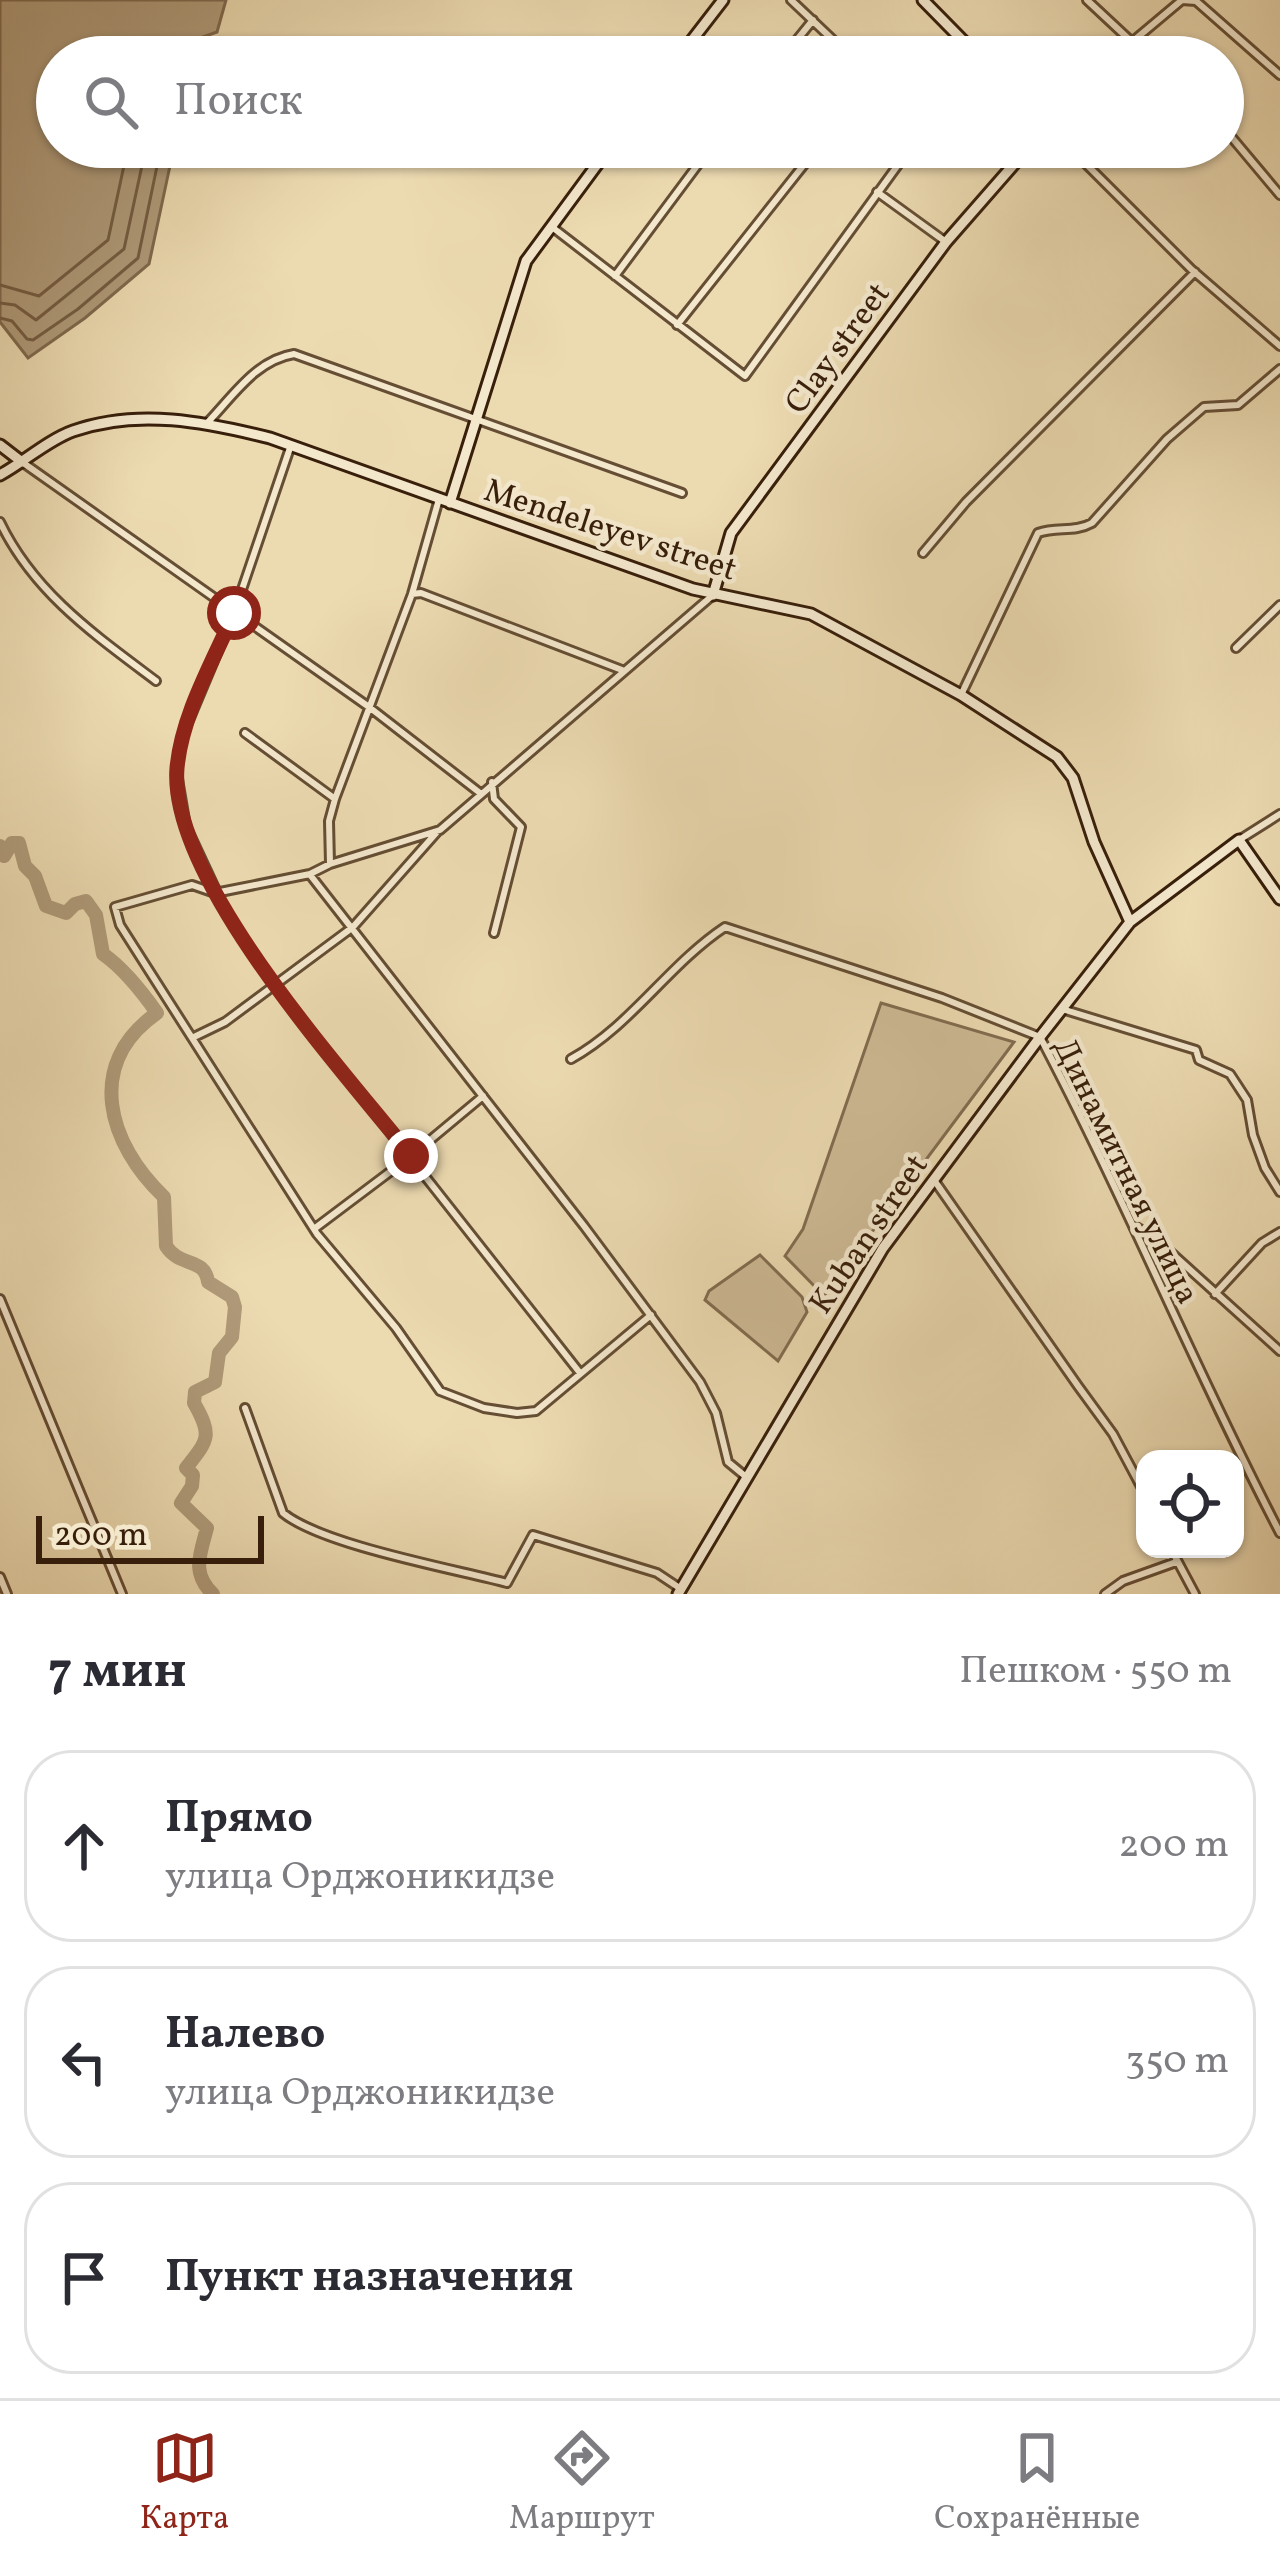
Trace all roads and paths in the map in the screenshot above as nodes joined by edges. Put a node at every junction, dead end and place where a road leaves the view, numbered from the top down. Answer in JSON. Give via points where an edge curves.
{"nodes":[{"id":1,"x":723,"y":0,"type":"edge"},
{"id":2,"x":791,"y":0,"type":"edge"},
{"id":3,"x":922,"y":0,"type":"edge"},
{"id":4,"x":1087,"y":0,"type":"edge"},
{"id":5,"x":813,"y":20,"type":"junction"},
{"id":6,"x":695,"y":36,"type":"edge"},
{"id":7,"x":800,"y":36,"type":"edge"},
{"id":8,"x":829,"y":36,"type":"edge"},
{"id":9,"x":958,"y":36,"type":"edge"},
{"id":10,"x":1128,"y":36,"type":"edge"},
{"id":11,"x":1137,"y":36,"type":"edge"},
{"id":12,"x":1236,"y":36,"type":"edge"},
{"id":13,"x":1244,"y":43,"type":"edge"},
{"id":14,"x":1280,"y":75,"type":"edge"},
{"id":15,"x":1244,"y":152,"type":"edge"},
{"id":16,"x":594,"y":168,"type":"edge"},
{"id":17,"x":695,"y":168,"type":"edge"},
{"id":18,"x":801,"y":168,"type":"edge"},
{"id":19,"x":895,"y":168,"type":"edge"},
{"id":20,"x":1011,"y":168,"type":"edge"},
{"id":21,"x":1090,"y":168,"type":"edge"},
{"id":22,"x":877,"y":192,"type":"junction"},
{"id":23,"x":1280,"y":195,"type":"edge"},
{"id":24,"x":549,"y":225,"type":"junction"},
{"id":25,"x":946,"y":242,"type":"junction"},
{"id":26,"x":1195,"y":272,"type":"junction"},
{"id":27,"x":615,"y":276,"type":"junction"},
{"id":28,"x":677,"y":325,"type":"junction"},
{"id":29,"x":1280,"y":346,"type":"edge"},
{"id":30,"x":1280,"y":369,"type":"edge"},
{"id":31,"x":476,"y":420,"type":"junction"},
{"id":32,"x":208,"y":422,"type":"junction"},
{"id":33,"x":0,"y":445,"type":"edge"},
{"id":34,"x":291,"y":445,"type":"junction"},
{"id":35,"x":22,"y":462,"type":"junction"},
{"id":36,"x":0,"y":475,"type":"edge"},
{"id":37,"x":682,"y":493,"type":"dead end"},
{"id":38,"x":445,"y":501,"type":"junction"},
{"id":39,"x":0,"y":522,"type":"edge"},
{"id":40,"x":923,"y":553,"type":"dead end"},
{"id":41,"x":412,"y":594,"type":"junction"},
{"id":42,"x":713,"y":595,"type":"junction"},
{"id":43,"x":1280,"y":604,"type":"edge"},
{"id":44,"x":234,"y":613,"type":"junction"},
{"id":45,"x":1236,"y":648,"type":"dead end"},
{"id":46,"x":622,"y":670,"type":"junction"},
{"id":47,"x":156,"y":680,"type":"dead end"},
{"id":48,"x":961,"y":695,"type":"junction"},
{"id":49,"x":369,"y":707,"type":"junction"},
{"id":50,"x":244,"y":733,"type":"dead end"},
{"id":51,"x":492,"y":782,"type":"junction"},
{"id":52,"x":480,"y":793,"type":"junction"},
{"id":53,"x":335,"y":799,"type":"junction"},
{"id":54,"x":1280,"y":814,"type":"edge"},
{"id":55,"x":440,"y":830,"type":"junction"},
{"id":56,"x":1239,"y":840,"type":"junction"},
{"id":57,"x":330,"y":863,"type":"junction"},
{"id":58,"x":310,"y":874,"type":"junction"},
{"id":59,"x":215,"y":893,"type":"junction"},
{"id":60,"x":1280,"y":899,"type":"edge"},
{"id":61,"x":1130,"y":922,"type":"junction"},
{"id":62,"x":353,"y":927,"type":"junction"},
{"id":63,"x":494,"y":933,"type":"dead end"},
{"id":64,"x":275,"y":986,"type":"junction"},
{"id":65,"x":1062,"y":1009,"type":"junction"},
{"id":66,"x":194,"y":1037,"type":"junction"},
{"id":67,"x":1040,"y":1037,"type":"junction"},
{"id":68,"x":571,"y":1059,"type":"dead end"},
{"id":69,"x":483,"y":1096,"type":"junction"},
{"id":70,"x":411,"y":1156,"type":"junction"},
{"id":71,"x":934,"y":1180,"type":"junction"},
{"id":72,"x":1280,"y":1192,"type":"edge"},
{"id":73,"x":1132,"y":1224,"type":"junction"},
{"id":74,"x":314,"y":1229,"type":"junction"},
{"id":75,"x":1280,"y":1232,"type":"edge"},
{"id":76,"x":1215,"y":1294,"type":"junction"},
{"id":77,"x":0,"y":1299,"type":"edge"},
{"id":78,"x":651,"y":1316,"type":"junction"},
{"id":79,"x":1280,"y":1351,"type":"edge"},
{"id":80,"x":580,"y":1373,"type":"junction"},
{"id":81,"x":245,"y":1408,"type":"dead end"},
{"id":82,"x":745,"y":1476,"type":"junction"},
{"id":83,"x":1136,"y":1478,"type":"edge"},
{"id":84,"x":1280,"y":1533,"type":"edge"},
{"id":85,"x":1174,"y":1558,"type":"edge"},
{"id":86,"x":1176,"y":1562,"type":"junction"},
{"id":87,"x":0,"y":1577,"type":"edge"},
{"id":88,"x":679,"y":1591,"type":"edge"},
{"id":89,"x":7,"y":1594,"type":"edge"},
{"id":90,"x":122,"y":1594,"type":"edge"},
{"id":91,"x":1105,"y":1594,"type":"edge"},
{"id":92,"x":1195,"y":1594,"type":"edge"}],
"edges":[{"from":1,"to":6,"type":"street"},
{"from":2,"to":5,"type":"street"},
{"from":3,"to":9,"type":"street"},
{"from":4,"to":10,"type":"street"},
{"from":5,"to":7,"type":"street"},
{"from":5,"to":8,"type":"street"},
{"from":11,"to":12,"type":"street","via":[[1182,0],[1196,1]]},
{"from":13,"to":14,"type":"street"},
{"from":15,"to":23,"type":"street"},
{"from":16,"to":24,"type":"street"},
{"from":17,"to":27,"type":"street"},
{"from":18,"to":28,"type":"street"},
{"from":19,"to":22,"type":"street"},
{"from":20,"to":25,"type":"street","name":"Clay street"},
{"from":21,"to":26,"type":"street"},
{"from":22,"to":25,"type":"street"},
{"from":22,"to":28,"type":"street","via":[[745,376]]},
{"from":24,"to":27,"type":"street"},
{"from":24,"to":31,"type":"street","via":[[526,261]]},
{"from":25,"to":42,"type":"street","name":"Clay street","via":[[731,533]]},
{"from":26,"to":29,"type":"street"},
{"from":26,"to":40,"type":"street"},
{"from":27,"to":28,"type":"street"},
{"from":30,"to":48,"type":"street","via":[[1238,405],[1204,407],[1092,524],[1038,533]]},
{"from":31,"to":32,"type":"street","via":[[294,354],[258,369]]},
{"from":31,"to":37,"type":"street"},
{"from":31,"to":38,"type":"street"},
{"from":32,"to":34,"type":"street","name":"Mendeleyev street"},
{"from":32,"to":35,"type":"street","name":"Mendeleyev street","via":[[136,418],[71,431]]},
{"from":33,"to":35,"type":"street"},
{"from":34,"to":38,"type":"street","name":"Mendeleyev street"},
{"from":34,"to":44,"type":"street"},
{"from":35,"to":36,"type":"street","name":"Mendeleyev street"},
{"from":35,"to":44,"type":"street"},
{"from":38,"to":41,"type":"street"},
{"from":38,"to":42,"type":"street","name":"Mendeleyev street"},
{"from":39,"to":47,"type":"street","via":[[51,596]]},
{"from":41,"to":46,"type":"street"},
{"from":41,"to":49,"type":"street"},
{"from":42,"to":46,"type":"street"},
{"from":42,"to":48,"type":"street","name":"Mendeleyev street","via":[[811,614]]},
{"from":43,"to":45,"type":"street"},
{"from":44,"to":49,"type":"street"},
{"from":44,"to":59,"type":"street","via":[[182,737],[177,773],[185,826]]},
{"from":46,"to":51,"type":"street"},
{"from":48,"to":61,"type":"street","name":"Mendeleyev street","via":[[1057,757]]},
{"from":49,"to":52,"type":"street"},
{"from":49,"to":53,"type":"street"},
{"from":50,"to":53,"type":"street"},
{"from":51,"to":52,"type":"street"},
{"from":51,"to":63,"type":"street","via":[[494,799],[521,827]]},
{"from":52,"to":55,"type":"street"},
{"from":53,"to":57,"type":"street"},
{"from":54,"to":56,"type":"street"},
{"from":55,"to":57,"type":"street"},
{"from":55,"to":62,"type":"street"},
{"from":56,"to":60,"type":"street"},
{"from":56,"to":61,"type":"street","name":"Kuban street"},
{"from":57,"to":58,"type":"street"},
{"from":58,"to":59,"type":"street"},
{"from":58,"to":62,"type":"street"},
{"from":59,"to":64,"type":"street"},
{"from":59,"to":66,"type":"street","via":[[193,884],[115,908]]},
{"from":61,"to":65,"type":"street","name":"Kuban street"},
{"from":62,"to":64,"type":"street"},
{"from":62,"to":69,"type":"street"},
{"from":64,"to":66,"type":"street"},
{"from":64,"to":70,"type":"street"},
{"from":65,"to":67,"type":"street","name":"Kuban street"},
{"from":65,"to":72,"type":"street","via":[[1196,1050],[1199,1060],[1230,1074]]},
{"from":66,"to":74,"type":"street"},
{"from":67,"to":68,"type":"street","name":"Динамитная улица","via":[[725,927],[602,1042]]},
{"from":67,"to":71,"type":"street","name":"Kuban street"},
{"from":67,"to":73,"type":"street","name":"Динамитная улица"},
{"from":69,"to":70,"type":"street"},
{"from":69,"to":78,"type":"street"},
{"from":70,"to":74,"type":"street"},
{"from":70,"to":80,"type":"street"},
{"from":71,"to":82,"type":"street","name":"Kuban street","via":[[883,1248]]},
{"from":71,"to":83,"type":"street","via":[[1094,1403]]},
{"from":73,"to":76,"type":"street"},
{"from":73,"to":84,"type":"street","name":"Динамитная улица"},
{"from":74,"to":80,"type":"street","via":[[440,1391],[517,1414],[536,1411]]},
{"from":75,"to":76,"type":"street"},
{"from":76,"to":79,"type":"street"},
{"from":77,"to":90,"type":"street"},
{"from":78,"to":80,"type":"street"},
{"from":78,"to":82,"type":"street","via":[[700,1382],[728,1462]]},
{"from":81,"to":88,"type":"street","via":[[284,1513],[295,1522],[507,1583],[533,1535],[657,1573]]},
{"from":82,"to":88,"type":"street","name":"Kuban street"},
{"from":85,"to":86,"type":"street"},
{"from":86,"to":91,"type":"street"},
{"from":86,"to":92,"type":"street"},
{"from":87,"to":89,"type":"street"}]}
